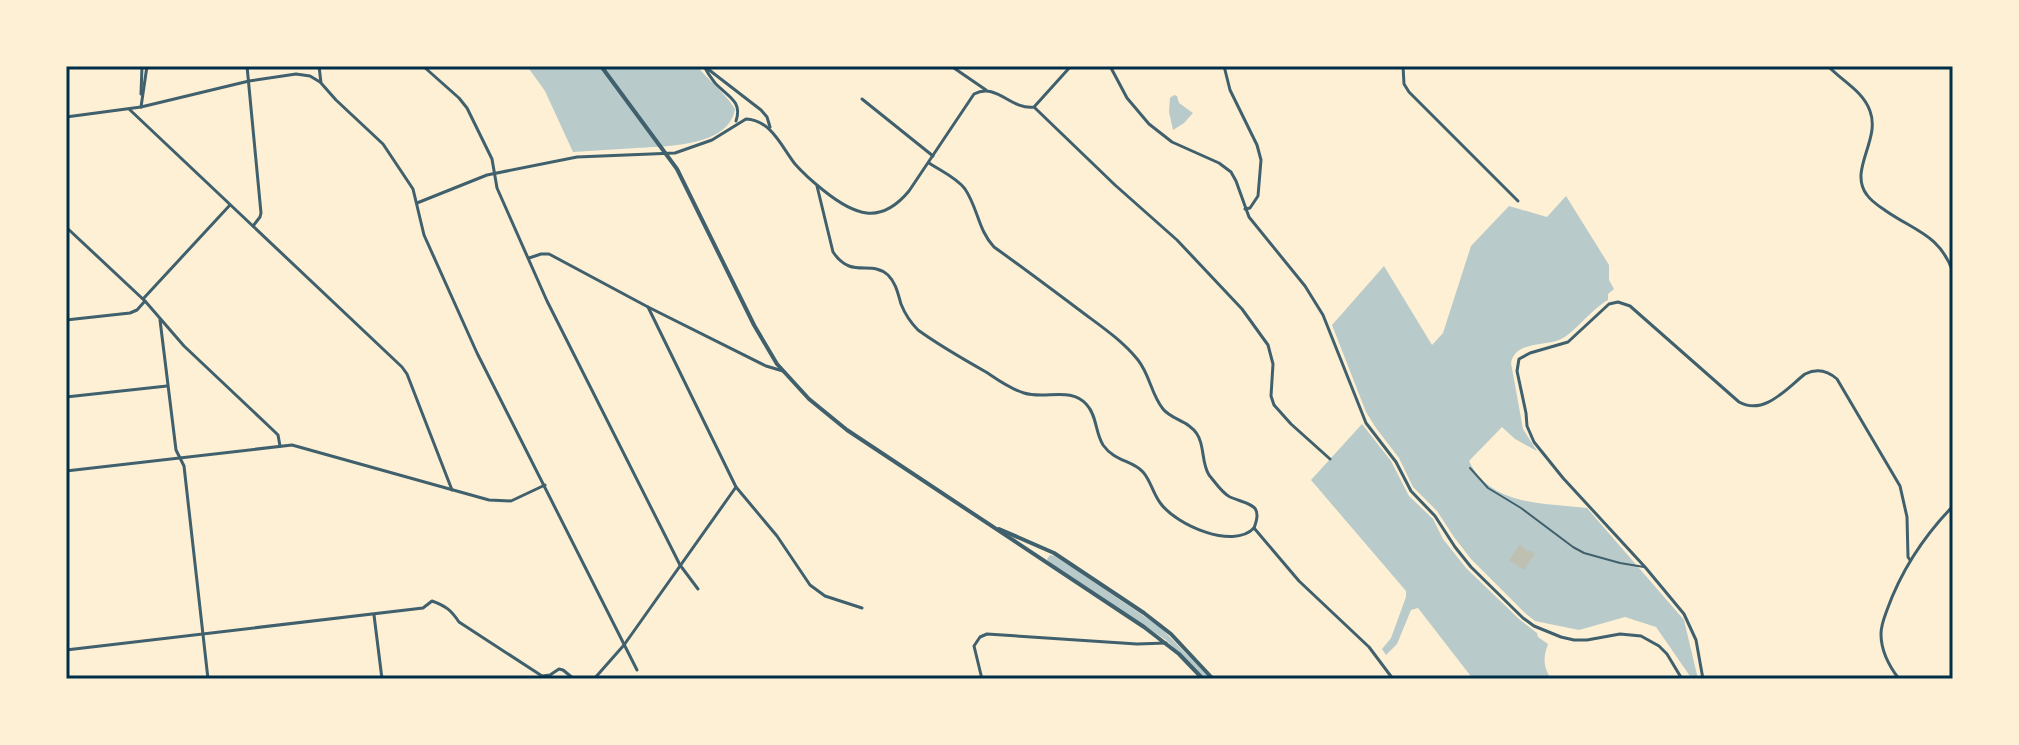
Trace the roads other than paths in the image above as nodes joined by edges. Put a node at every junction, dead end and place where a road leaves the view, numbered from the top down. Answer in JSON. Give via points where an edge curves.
{"nodes":[{"id":1,"x":142,"y":66,"type":"edge"},
{"id":2,"x":147,"y":66,"type":"edge"},
{"id":3,"x":247,"y":66,"type":"edge"},
{"id":4,"x":319,"y":66,"type":"edge"},
{"id":5,"x":423,"y":66,"type":"edge"},
{"id":6,"x":601,"y":66,"type":"edge"},
{"id":7,"x":704,"y":66,"type":"edge"},
{"id":8,"x":951,"y":66,"type":"edge"},
{"id":9,"x":1071,"y":66,"type":"edge"},
{"id":10,"x":1110,"y":66,"type":"edge"},
{"id":11,"x":1224,"y":66,"type":"edge"},
{"id":12,"x":1403,"y":66,"type":"edge"},
{"id":13,"x":1828,"y":66,"type":"edge"},
{"id":14,"x":249,"y":81,"type":"junction"},
{"id":15,"x":321,"y":83,"type":"junction"},
{"id":16,"x":986,"y":90,"type":"junction"},
{"id":17,"x":862,"y":99,"type":"dead end"},
{"id":18,"x":141,"y":107,"type":"junction"},
{"id":19,"x":1034,"y":107,"type":"junction"},
{"id":20,"x":129,"y":109,"type":"junction"},
{"id":21,"x":66,"y":117,"type":"edge"},
{"id":22,"x":735,"y":125,"type":"junction"},
{"id":23,"x":772,"y":132,"type":"junction"},
{"id":24,"x":667,"y":154,"type":"junction"},
{"id":25,"x":933,"y":156,"type":"junction"},
{"id":26,"x":929,"y":163,"type":"junction"},
{"id":27,"x":495,"y":173,"type":"junction"},
{"id":28,"x":816,"y":184,"type":"junction"},
{"id":29,"x":1518,"y":201,"type":"dead end"},
{"id":30,"x":417,"y":203,"type":"junction"},
{"id":31,"x":230,"y":205,"type":"junction"},
{"id":32,"x":1245,"y":209,"type":"junction"},
{"id":33,"x":253,"y":226,"type":"junction"},
{"id":34,"x":66,"y":227,"type":"edge"},
{"id":35,"x":529,"y":258,"type":"junction"},
{"id":36,"x":1953,"y":272,"type":"edge"},
{"id":37,"x":144,"y":300,"type":"junction"},
{"id":38,"x":648,"y":307,"type":"junction"},
{"id":39,"x":66,"y":320,"type":"edge"},
{"id":40,"x":160,"y":320,"type":"junction"},
{"id":41,"x":783,"y":371,"type":"junction"},
{"id":42,"x":167,"y":386,"type":"junction"},
{"id":43,"x":66,"y":397,"type":"edge"},
{"id":44,"x":280,"y":446,"type":"junction"},
{"id":45,"x":180,"y":458,"type":"junction"},
{"id":46,"x":1330,"y":459,"type":"dead end"},
{"id":47,"x":1470,"y":468,"type":"dead end"},
{"id":48,"x":66,"y":471,"type":"edge"},
{"id":49,"x":545,"y":485,"type":"junction"},
{"id":50,"x":736,"y":487,"type":"junction"},
{"id":51,"x":452,"y":490,"type":"junction"},
{"id":52,"x":1953,"y":506,"type":"edge"},
{"id":53,"x":993,"y":527,"type":"junction"},
{"id":54,"x":1254,"y":528,"type":"junction"},
{"id":55,"x":1910,"y":560,"type":"junction"},
{"id":56,"x":680,"y":565,"type":"junction"},
{"id":57,"x":1645,"y":567,"type":"junction"},
{"id":58,"x":698,"y":589,"type":"dead end"},
{"id":59,"x":862,"y":608,"type":"dead end"},
{"id":60,"x":374,"y":614,"type":"junction"},
{"id":61,"x":203,"y":633,"type":"junction"},
{"id":62,"x":1166,"y":643,"type":"junction"},
{"id":63,"x":624,"y":645,"type":"junction"},
{"id":64,"x":66,"y":650,"type":"edge"},
{"id":65,"x":637,"y":670,"type":"dead end"},
{"id":66,"x":208,"y":679,"type":"edge"},
{"id":67,"x":382,"y":679,"type":"edge"},
{"id":68,"x":574,"y":679,"type":"edge"},
{"id":69,"x":594,"y":679,"type":"edge"},
{"id":70,"x":982,"y":679,"type":"edge"},
{"id":71,"x":1203,"y":679,"type":"edge"},
{"id":72,"x":1213,"y":679,"type":"edge"},
{"id":73,"x":1393,"y":679,"type":"edge"},
{"id":74,"x":1682,"y":679,"type":"edge"},
{"id":75,"x":1703,"y":679,"type":"edge"},
{"id":76,"x":1899,"y":679,"type":"edge"}],
"edges":[{"from":1,"to":18,"type":"street"},
{"from":2,"to":18,"type":"street"},
{"from":3,"to":14,"type":"street"},
{"from":4,"to":15,"type":"street"},
{"from":5,"to":27,"type":"street","via":[[465,105]]},
{"from":6,"to":24,"type":"street"},
{"from":7,"to":22,"type":"street","via":[[737,104]]},
{"from":7,"to":23,"type":"street","via":[[761,110]]},
{"from":8,"to":16,"type":"street"},
{"from":9,"to":19,"type":"street"},
{"from":10,"to":32,"type":"street","via":[[1149,124],[1231,172]]},
{"from":11,"to":32,"type":"street","via":[[1261,160],[1258,196]]},
{"from":12,"to":29,"type":"street","via":[[1409,92]]},
{"from":13,"to":36,"type":"street","via":[[1861,96],[1870,112],[1870,142],[1860,173],[1865,192],[1935,241]]},
{"from":14,"to":15,"type":"street","via":[[296,74]]},
{"from":14,"to":18,"type":"street"},
{"from":14,"to":33,"type":"street","via":[[261,213]]},
{"from":15,"to":30,"type":"street","via":[[387,148]]},
{"from":16,"to":19,"type":"street","via":[[1016,105]]},
{"from":16,"to":25,"type":"street","via":[[971,97]]},
{"from":17,"to":25,"type":"street"},
{"from":18,"to":20,"type":"street"},
{"from":19,"to":46,"type":"street","via":[[1177,240],[1242,309],[1268,345],[1274,405]]},
{"from":20,"to":21,"type":"street"},
{"from":20,"to":31,"type":"street"},
{"from":22,"to":23,"type":"street","via":[[755,120]]},
{"from":22,"to":24,"type":"street","via":[[712,140]]},
{"from":23,"to":28,"type":"street"},
{"from":24,"to":27,"type":"street","via":[[577,157]]},
{"from":24,"to":41,"type":"street","via":[[758,333]]},
{"from":25,"to":26,"type":"street"},
{"from":26,"to":28,"type":"street","via":[[903,199],[881,212],[846,208]]},
{"from":26,"to":54,"type":"street","via":[[965,189],[994,247],[1128,349],[1147,373],[1162,407],[1196,433],[1209,474],[1227,494],[1255,508]]},
{"from":27,"to":30,"type":"street"},
{"from":27,"to":35,"type":"street"},
{"from":28,"to":54,"type":"street","via":[[835,256],[851,268],[879,270],[890,277],[906,316],[918,330],[1013,389],[1082,400],[1106,449],[1143,472],[1161,505],[1175,518],[1222,535],[1239,536]]},
{"from":30,"to":49,"type":"street","via":[[424,235],[471,340]]},
{"from":31,"to":33,"type":"street"},
{"from":31,"to":37,"type":"street"},
{"from":32,"to":74,"type":"street","via":[[1314,299],[1366,423],[1471,567],[1534,626],[1574,640],[1641,636],[1667,654]]},
{"from":33,"to":51,"type":"street","via":[[402,367]]},
{"from":34,"to":37,"type":"street"},
{"from":35,"to":38,"type":"street","via":[[549,254]]},
{"from":35,"to":56,"type":"street"},
{"from":37,"to":39,"type":"street","via":[[130,313]]},
{"from":37,"to":40,"type":"street"},
{"from":38,"to":41,"type":"street"},
{"from":38,"to":50,"type":"street"},
{"from":40,"to":42,"type":"street"},
{"from":40,"to":44,"type":"street","via":[[275,432]]},
{"from":41,"to":53,"type":"street","via":[[839,425]]},
{"from":42,"to":43,"type":"street"},
{"from":42,"to":45,"type":"street"},
{"from":44,"to":45,"type":"street"},
{"from":44,"to":51,"type":"street","via":[[299,446]]},
{"from":45,"to":48,"type":"street"},
{"from":45,"to":61,"type":"street"},
{"from":47,"to":57,"type":"lane","via":[[1488,488],[1567,544]]},
{"from":49,"to":51,"type":"street","via":[[511,501]]},
{"from":49,"to":63,"type":"street"},
{"from":50,"to":56,"type":"street"},
{"from":50,"to":59,"type":"street","via":[[810,585]]},
{"from":52,"to":55,"type":"street"},
{"from":53,"to":62,"type":"street"},
{"from":53,"to":72,"type":"street","via":[[1054,553],[1144,613]]},
{"from":54,"to":73,"type":"street"},
{"from":55,"to":57,"type":"street","via":[[1900,486],[1837,379],[1812,371],[1766,404],[1746,406],[1630,306],[1618,302],[1605,306],[1568,342],[1522,357],[1517,371],[1527,426],[1539,450]]},
{"from":55,"to":76,"type":"street","via":[[1881,634],[1885,656]]},
{"from":56,"to":58,"type":"street"},
{"from":56,"to":63,"type":"street"},
{"from":57,"to":75,"type":"street","via":[[1690,624]]},
{"from":60,"to":61,"type":"street"},
{"from":60,"to":67,"type":"street"},
{"from":60,"to":68,"type":"street","via":[[423,608],[432,601],[445,605],[459,622],[542,676],[559,669]]},
{"from":61,"to":64,"type":"street"},
{"from":61,"to":66,"type":"street"},
{"from":62,"to":70,"type":"street","via":[[987,634],[974,646]]},
{"from":62,"to":71,"type":"street"},
{"from":63,"to":65,"type":"street"},
{"from":63,"to":69,"type":"street"}]}
